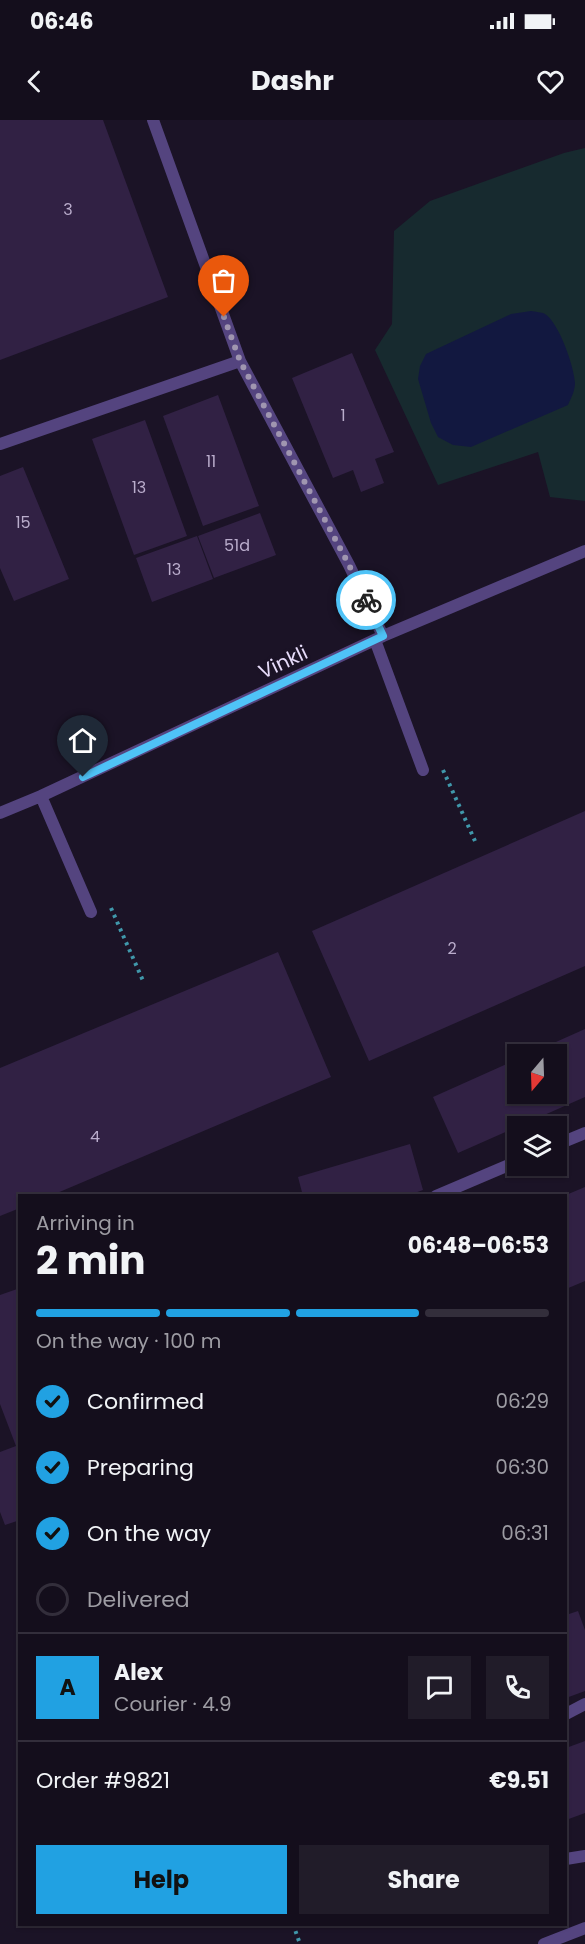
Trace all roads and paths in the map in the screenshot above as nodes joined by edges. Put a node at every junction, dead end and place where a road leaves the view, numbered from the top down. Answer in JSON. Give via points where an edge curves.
{"nodes":[{"id":1,"x":153,"y":120,"type":"edge"},
{"id":2,"x":240,"y":361,"type":"junction"},
{"id":3,"x":0,"y":444,"type":"edge"},
{"id":4,"x":585,"y":551,"type":"edge"},
{"id":5,"x":379,"y":638,"type":"junction"},
{"id":6,"x":440,"y":762,"type":"dead end"},
{"id":7,"x":423,"y":770,"type":"dead end"},
{"id":8,"x":41,"y":796,"type":"junction"},
{"id":9,"x":0,"y":813,"type":"edge"},
{"id":10,"x":475,"y":841,"type":"dead end"},
{"id":11,"x":110,"y":904,"type":"dead end"},
{"id":12,"x":91,"y":912,"type":"dead end"},
{"id":13,"x":144,"y":983,"type":"dead end"},
{"id":14,"x":585,"y":1133,"type":"edge"},
{"id":15,"x":567,"y":1140,"type":"edge"},
{"id":16,"x":507,"y":1166,"type":"edge"},
{"id":17,"x":441,"y":1194,"type":"edge"},
{"id":18,"x":585,"y":1704,"type":"edge"},
{"id":19,"x":567,"y":1713,"type":"edge"},
{"id":20,"x":585,"y":1856,"type":"edge"},
{"id":21,"x":567,"y":1859,"type":"edge"},
{"id":22,"x":294,"y":1926,"type":"edge"},
{"id":23,"x":585,"y":1928,"type":"edge"},
{"id":24,"x":300,"y":1944,"type":"edge"},
{"id":25,"x":544,"y":1944,"type":"edge"}],
"edges":[{"from":1,"to":2,"type":"lane"},
{"from":2,"to":3,"type":"lane"},
{"from":2,"to":5,"type":"lane","via":[[349,565]]},
{"from":4,"to":5,"type":"lane","name":"Vinkli"},
{"from":5,"to":7,"type":"lane"},
{"from":5,"to":8,"type":"lane","name":"Vinkli"},
{"from":6,"to":10,"type":"path"},
{"from":8,"to":9,"type":"lane","name":"Vinkli"},
{"from":8,"to":12,"type":"lane"},
{"from":11,"to":13,"type":"path"},
{"from":14,"to":15,"type":"lane"},
{"from":16,"to":17,"type":"lane"},
{"from":18,"to":19,"type":"lane"},
{"from":20,"to":21,"type":"lane"},
{"from":22,"to":24,"type":"path"},
{"from":23,"to":25,"type":"lane"}]}
